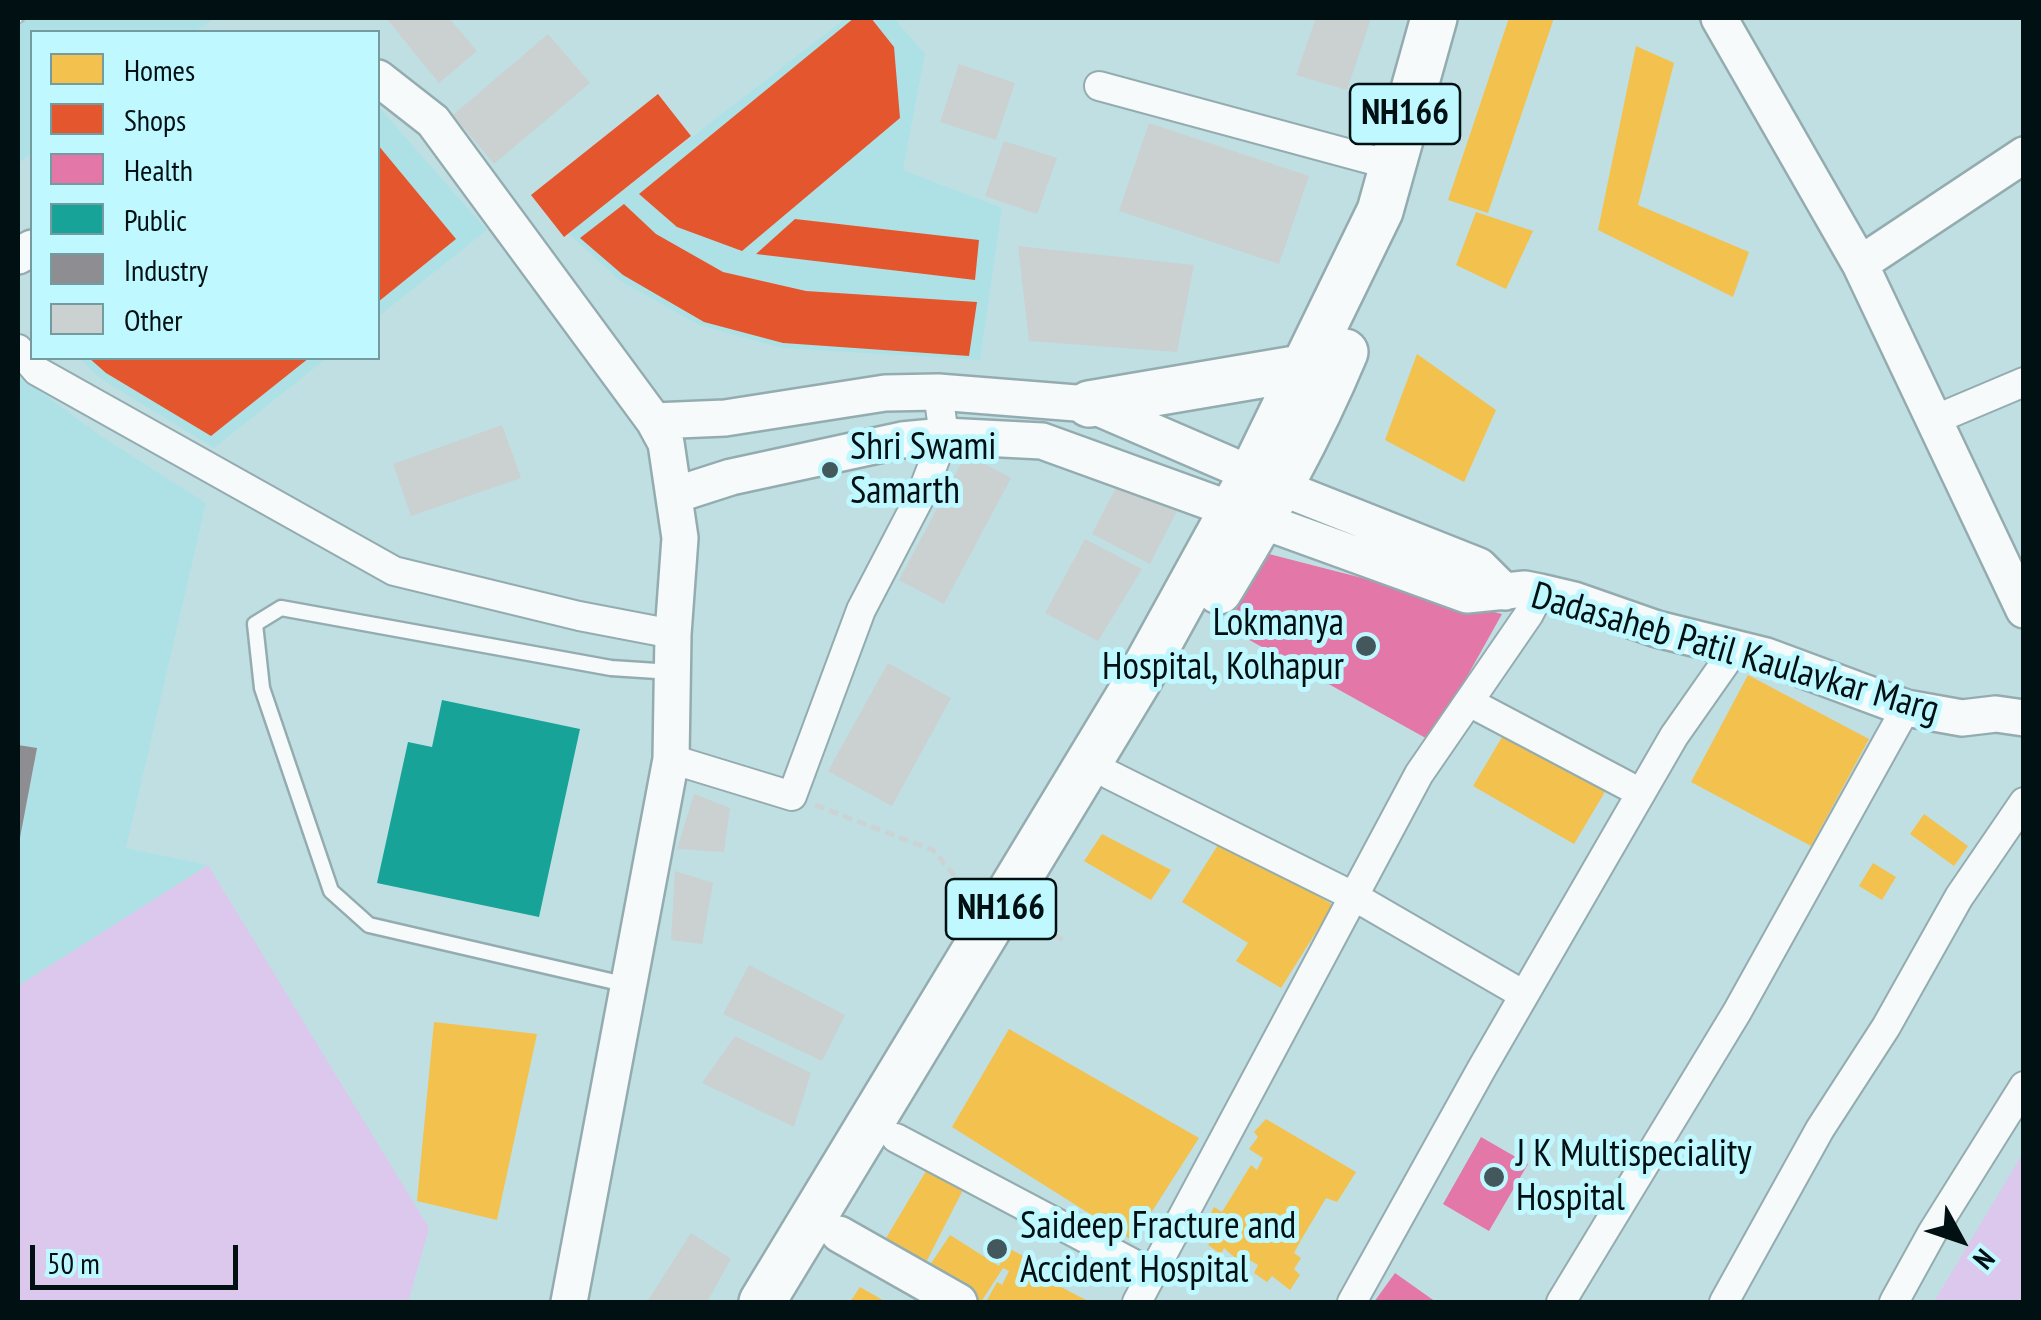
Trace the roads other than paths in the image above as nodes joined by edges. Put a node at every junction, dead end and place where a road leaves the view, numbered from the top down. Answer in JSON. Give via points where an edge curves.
{"nodes":[{"id":1,"x":1434,"y":18,"type":"edge"},
{"id":2,"x":1455,"y":18,"type":"edge"},
{"id":3,"x":1719,"y":18,"type":"edge"},
{"id":4,"x":380,"y":80,"type":"edge"},
{"id":5,"x":1099,"y":86,"type":"dead end"},
{"id":6,"x":2024,"y":156,"type":"edge"},
{"id":7,"x":1391,"y":165,"type":"junction"},
{"id":8,"x":1860,"y":264,"type":"junction"},
{"id":9,"x":18,"y":349,"type":"edge"},
{"id":10,"x":1307,"y":367,"type":"junction"},
{"id":11,"x":2024,"y":382,"type":"edge"},
{"id":12,"x":938,"y":392,"type":"junction"},
{"id":13,"x":1089,"y":404,"type":"junction"},
{"id":14,"x":654,"y":420,"type":"junction"},
{"id":15,"x":1934,"y":420,"type":"junction"},
{"id":16,"x":944,"y":436,"type":"junction"},
{"id":17,"x":675,"y":495,"type":"junction"},
{"id":18,"x":1257,"y":498,"type":"junction"},
{"id":19,"x":1540,"y":592,"type":"junction"},
{"id":20,"x":2024,"y":610,"type":"edge"},
{"id":21,"x":673,"y":634,"type":"junction"},
{"id":22,"x":1734,"y":649,"type":"junction"},
{"id":23,"x":672,"y":672,"type":"junction"},
{"id":24,"x":1469,"y":702,"type":"junction"},
{"id":25,"x":1906,"y":708,"type":"junction"},
{"id":26,"x":2024,"y":718,"type":"edge"},
{"id":27,"x":671,"y":759,"type":"junction"},
{"id":28,"x":1110,"y":775,"type":"junction"},
{"id":29,"x":1641,"y":793,"type":"junction"},
{"id":30,"x":2024,"y":802,"type":"edge"},
{"id":31,"x":1355,"y":897,"type":"junction"},
{"id":32,"x":628,"y":985,"type":"junction"},
{"id":33,"x":1524,"y":995,"type":"junction"},
{"id":34,"x":2024,"y":1086,"type":"edge"},
{"id":35,"x":896,"y":1138,"type":"junction"},
{"id":36,"x":838,"y":1234,"type":"junction"},
{"id":37,"x":1153,"y":1274,"type":"junction"},
{"id":38,"x":568,"y":1302,"type":"edge"},
{"id":39,"x":762,"y":1302,"type":"edge"},
{"id":40,"x":797,"y":1302,"type":"edge"},
{"id":41,"x":958,"y":1302,"type":"edge"},
{"id":42,"x":1137,"y":1302,"type":"edge"},
{"id":43,"x":1352,"y":1302,"type":"edge"},
{"id":44,"x":1561,"y":1302,"type":"edge"},
{"id":45,"x":1724,"y":1302,"type":"edge"},
{"id":46,"x":1894,"y":1302,"type":"edge"}],
"edges":[{"from":1,"to":7,"type":"highway","number":"NH166"},
{"from":2,"to":18,"type":"highway","number":"NH166","via":[[1404,215],[1312,430]]},
{"from":3,"to":8,"type":"street"},
{"from":4,"to":14,"type":"street","via":[[433,121]]},
{"from":5,"to":7,"type":"street"},
{"from":6,"to":8,"type":"street"},
{"from":7,"to":10,"type":"highway","number":"NH166","via":[[1380,211]]},
{"from":8,"to":15,"type":"street"},
{"from":9,"to":21,"type":"street","via":[[37,372],[394,572]]},
{"from":10,"to":13,"type":"highway"},
{"from":10,"to":18,"type":"highway","number":"NH166"},
{"from":11,"to":15,"type":"street"},
{"from":12,"to":13,"type":"street"},
{"from":12,"to":14,"type":"street","via":[[885,393],[726,418]]},
{"from":12,"to":16,"type":"street"},
{"from":13,"to":18,"type":"street"},
{"from":14,"to":17,"type":"street","via":[[666,443]]},
{"from":15,"to":20,"type":"street"},
{"from":16,"to":17,"type":"street","via":[[732,477]]},
{"from":16,"to":18,"type":"street","via":[[1042,440]]},
{"from":16,"to":27,"type":"street","via":[[861,610],[792,796]]},
{"from":17,"to":21,"type":"street","via":[[680,538]]},
{"from":18,"to":19,"type":"street","name":"Dadasaheb Patil Kaulavkar Marg","via":[[1467,595]]},
{"from":18,"to":28,"type":"highway","number":"NH166"},
{"from":18,"to":39,"type":"highway","number":"NH166","via":[[1138,681]]},
{"from":19,"to":22,"type":"street","name":"Dadasaheb Patil Kaulavkar Marg"},
{"from":19,"to":24,"type":"street"},
{"from":21,"to":23,"type":"street"},
{"from":22,"to":25,"type":"street","name":"Dadasaheb Patil Kaulavkar Marg"},
{"from":22,"to":29,"type":"street"},
{"from":23,"to":27,"type":"street"},
{"from":23,"to":32,"type":"lane","via":[[611,668],[281,608],[256,624],[262,688],[331,892],[370,925]]},
{"from":24,"to":29,"type":"street"},
{"from":24,"to":31,"type":"street","via":[[1419,774]]},
{"from":25,"to":26,"type":"street","name":"Dadasaheb Patil Kaulavkar Marg","via":[[1962,718]]},
{"from":25,"to":44,"type":"street","via":[[1737,1012]]},
{"from":27,"to":32,"type":"street"},
{"from":28,"to":31,"type":"street"},
{"from":28,"to":35,"type":"highway","number":"NH166"},
{"from":29,"to":33,"type":"street"},
{"from":30,"to":45,"type":"street","via":[[1959,897]]},
{"from":31,"to":33,"type":"street"},
{"from":31,"to":37,"type":"street"},
{"from":32,"to":38,"type":"street"},
{"from":33,"to":43,"type":"street"},
{"from":34,"to":46,"type":"street"},
{"from":35,"to":36,"type":"highway","number":"NH166"},
{"from":35,"to":37,"type":"street"},
{"from":36,"to":40,"type":"highway","number":"NH166"},
{"from":36,"to":41,"type":"street"},
{"from":37,"to":42,"type":"street"}]}
